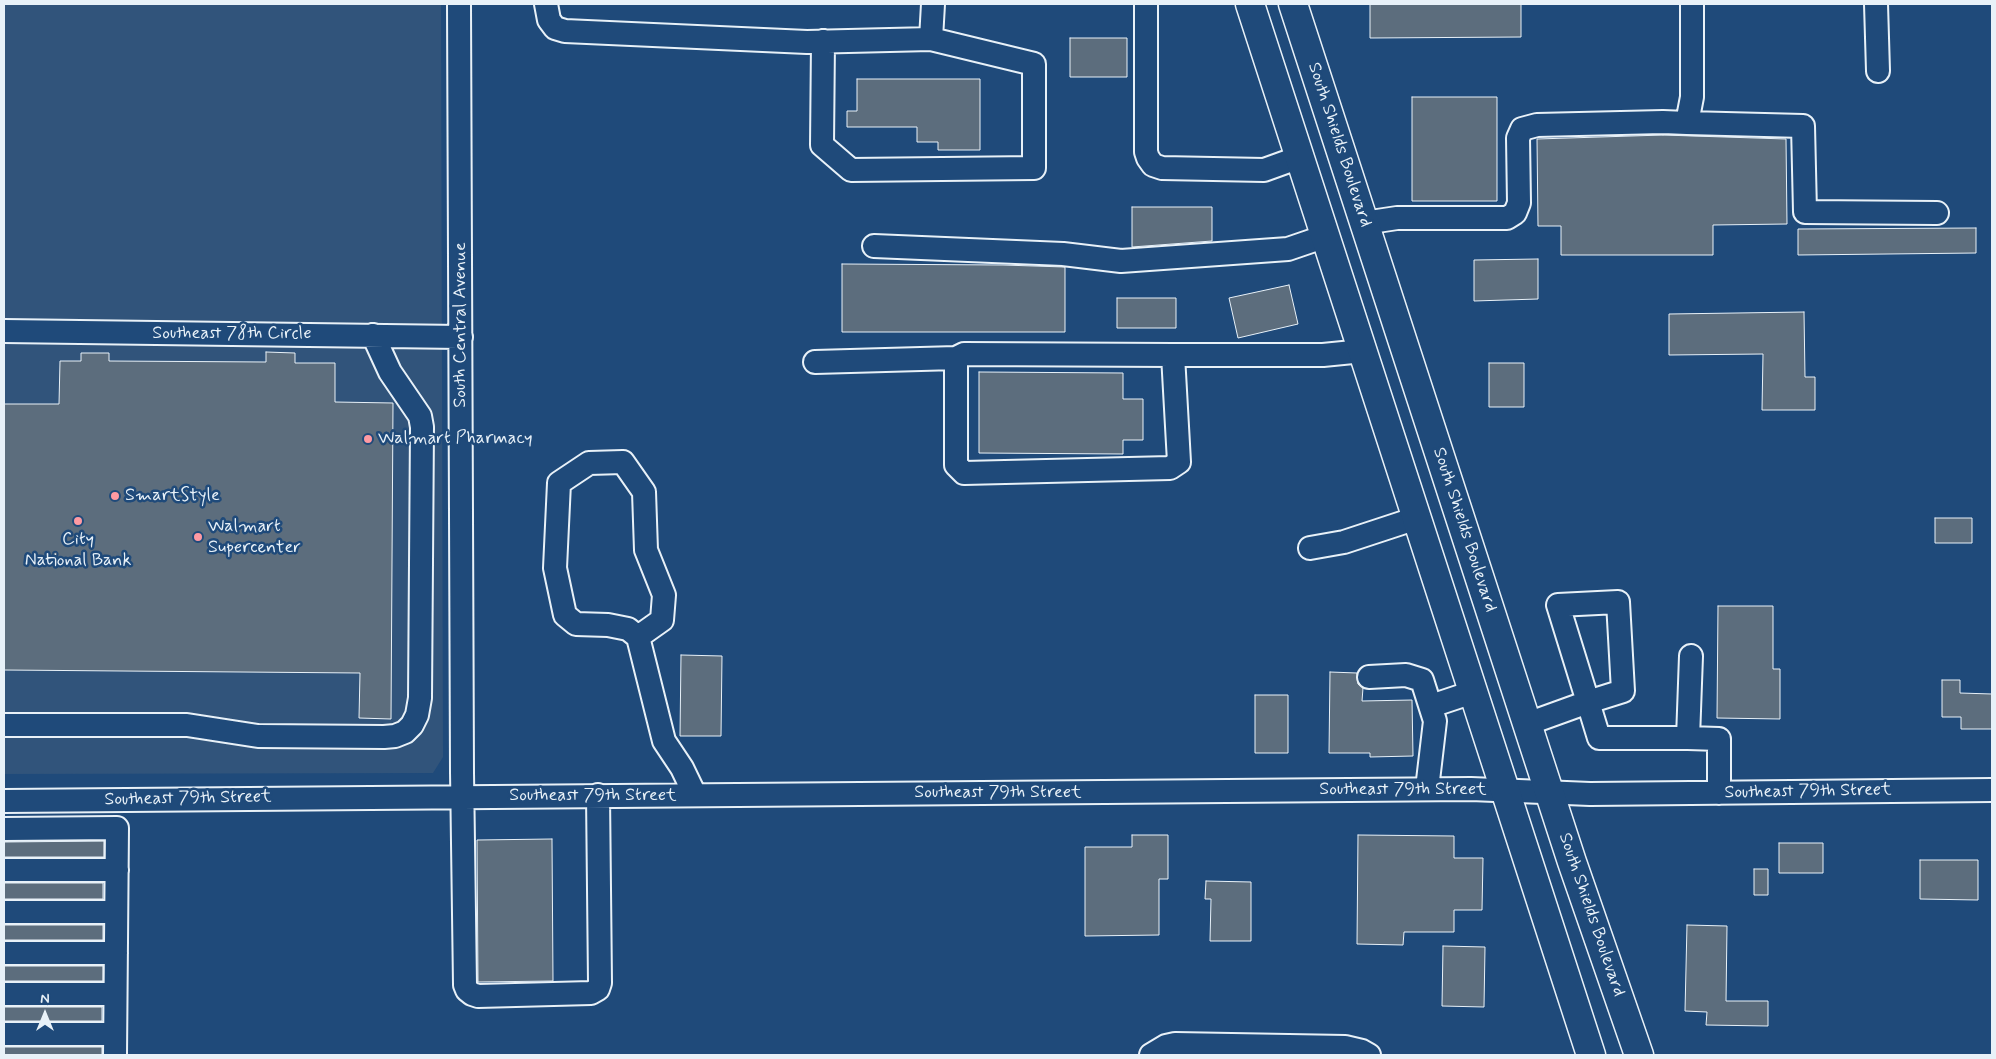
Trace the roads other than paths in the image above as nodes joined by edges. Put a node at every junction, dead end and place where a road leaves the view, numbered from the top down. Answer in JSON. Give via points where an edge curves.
{"nodes":[{"id":1,"x":459,"y":4,"type":"edge"},
{"id":2,"x":546,"y":4,"type":"edge"},
{"id":3,"x":933,"y":4,"type":"edge"},
{"id":4,"x":1146,"y":4,"type":"edge"},
{"id":5,"x":1250,"y":4,"type":"edge"},
{"id":6,"x":1293,"y":4,"type":"edge"},
{"id":7,"x":1692,"y":4,"type":"edge"},
{"id":8,"x":1876,"y":4,"type":"edge"},
{"id":9,"x":931,"y":39,"type":"junction"},
{"id":10,"x":823,"y":41,"type":"junction"},
{"id":11,"x":1878,"y":71,"type":"dead end"},
{"id":12,"x":1688,"y":123,"type":"junction"},
{"id":13,"x":1300,"y":158,"type":"junction"},
{"id":14,"x":1349,"y":175,"type":"junction"},
{"id":15,"x":1311,"y":190,"type":"junction"},
{"id":16,"x":1937,"y":213,"type":"dead end"},
{"id":17,"x":1364,"y":223,"type":"junction"},
{"id":18,"x":1326,"y":236,"type":"junction"},
{"id":19,"x":874,"y":246,"type":"dead end"},
{"id":20,"x":4,"y":331,"type":"edge"},
{"id":21,"x":374,"y":335,"type":"junction"},
{"id":22,"x":461,"y":337,"type":"junction"},
{"id":23,"x":1363,"y":351,"type":"junction"},
{"id":24,"x":1173,"y":354,"type":"junction"},
{"id":25,"x":956,"y":358,"type":"junction"},
{"id":26,"x":815,"y":362,"type":"dead end"},
{"id":27,"x":1417,"y":518,"type":"junction"},
{"id":28,"x":1310,"y":548,"type":"dead end"},
{"id":29,"x":638,"y":637,"type":"junction"},
{"id":30,"x":1690,"y":656,"type":"dead end"},
{"id":31,"x":1369,"y":677,"type":"dead end"},
{"id":32,"x":1473,"y":692,"type":"junction"},
{"id":33,"x":1588,"y":702,"type":"junction"},
{"id":34,"x":1430,"y":706,"type":"junction"},
{"id":35,"x":4,"y":724,"type":"edge"},
{"id":36,"x":1527,"y":724,"type":"junction"},
{"id":37,"x":1688,"y":738,"type":"junction"},
{"id":38,"x":1426,"y":789,"type":"junction"},
{"id":39,"x":1506,"y":790,"type":"junction"},
{"id":40,"x":1992,"y":790,"type":"edge"},
{"id":41,"x":1549,"y":792,"type":"junction"},
{"id":42,"x":1719,"y":793,"type":"junction"},
{"id":43,"x":598,"y":795,"type":"junction"},
{"id":44,"x":695,"y":795,"type":"junction"},
{"id":45,"x":462,"y":796,"type":"junction"},
{"id":46,"x":4,"y":800,"type":"edge"},
{"id":47,"x":4,"y":829,"type":"edge"},
{"id":48,"x":4,"y":870,"type":"edge"},
{"id":49,"x":117,"y":870,"type":"junction"},
{"id":50,"x":4,"y":912,"type":"edge"},
{"id":51,"x":116,"y":912,"type":"junction"},
{"id":52,"x":4,"y":953,"type":"edge"},
{"id":53,"x":116,"y":953,"type":"junction"},
{"id":54,"x":4,"y":994,"type":"edge"},
{"id":55,"x":115,"y":994,"type":"junction"},
{"id":56,"x":4,"y":1034,"type":"edge"},
{"id":57,"x":115,"y":1044,"type":"edge"},
{"id":58,"x":1151,"y":1055,"type":"edge"},
{"id":59,"x":1369,"y":1055,"type":"edge"},
{"id":60,"x":1591,"y":1055,"type":"edge"},
{"id":61,"x":1639,"y":1055,"type":"edge"}],
"edges":[{"from":1,"to":22,"type":"street","name":"South Central Avenue"},
{"from":2,"to":10,"type":"street","via":[[548,20],[555,28],[565,31]]},
{"from":3,"to":9,"type":"street"},
{"from":4,"to":13,"type":"street","via":[[1146,152],[1153,165],[1162,168],[1264,170]]},
{"from":5,"to":13,"type":"main road"},
{"from":6,"to":14,"type":"main road","name":"South Shields Boulevard"},
{"from":7,"to":12,"type":"street","via":[[1692,96]]},
{"from":8,"to":11,"type":"street"},
{"from":9,"to":10,"type":"street"},
{"from":9,"to":10,"type":"street","via":[[1034,64],[1034,168],[851,170],[822,145]]},
{"from":12,"to":16,"type":"street","via":[[1803,126],[1805,212]]},
{"from":12,"to":17,"type":"street","via":[[1538,124],[1522,129],[1518,138],[1516,213],[1507,218],[1397,218]]},
{"from":13,"to":15,"type":"main road"},
{"from":14,"to":15,"type":"main road"},
{"from":14,"to":17,"type":"main road","name":"South Shields Boulevard"},
{"from":15,"to":18,"type":"main road"},
{"from":17,"to":36,"type":"main road","name":"South Shields Boulevard"},
{"from":18,"to":19,"type":"street","via":[[1288,249],[1121,261],[1063,254]]},
{"from":18,"to":23,"type":"main road"},
{"from":20,"to":21,"type":"street","name":"Southeast 78th Circle"},
{"from":21,"to":22,"type":"street","name":"Southeast 78th Circle"},
{"from":21,"to":35,"type":"street","via":[[390,372],[420,416],[422,427],[420,698],[412,726],[395,736],[374,737],[258,736],[187,725]]},
{"from":22,"to":45,"type":"street","name":"South Central Avenue"},
{"from":23,"to":24,"type":"street","via":[[1323,355]]},
{"from":23,"to":27,"type":"main road"},
{"from":24,"to":25,"type":"street","via":[[964,354]]},
{"from":24,"to":25,"type":"street","via":[[1179,462],[1170,468],[964,473],[956,465]]},
{"from":25,"to":26,"type":"street"},
{"from":27,"to":28,"type":"street","via":[[1344,542]]},
{"from":27,"to":32,"type":"main road"},
{"from":29,"to":29,"type":"street","via":[[628,629],[576,624],[565,615],[555,568],[559,483],[590,463],[623,462],[644,492],[646,550],[664,596],[662,620]]},
{"from":29,"to":44,"type":"street","via":[[664,741]]},
{"from":30,"to":37,"type":"street"},
{"from":31,"to":34,"type":"street","via":[[1406,675],[1422,680]]},
{"from":32,"to":34,"type":"street"},
{"from":32,"to":39,"type":"main road"},
{"from":33,"to":33,"type":"street","via":[[1558,605],[1618,602],[1623,691]]},
{"from":33,"to":36,"type":"street"},
{"from":33,"to":37,"type":"street","via":[[1600,738]]},
{"from":34,"to":38,"type":"street","via":[[1435,721]]},
{"from":36,"to":41,"type":"main road","name":"South Shields Boulevard"},
{"from":37,"to":42,"type":"street","via":[[1719,739]]},
{"from":38,"to":39,"type":"street","name":"Southeast 79th Street"},
{"from":38,"to":44,"type":"street","name":"Southeast 79th Street"},
{"from":39,"to":41,"type":"street","name":"Southeast 79th Street"},
{"from":39,"to":60,"type":"main road"},
{"from":40,"to":42,"type":"street","name":"Southeast 79th Street"},
{"from":41,"to":42,"type":"street","name":"Southeast 79th Street"},
{"from":41,"to":61,"type":"main road","name":"South Shields Boulevard"},
{"from":43,"to":44,"type":"street","name":"Southeast 79th Street"},
{"from":43,"to":45,"type":"street","name":"Southeast 79th Street"},
{"from":43,"to":45,"type":"street","name":"South Central Avenue","via":[[598,989],[591,993],[478,996],[467,990],[466,985]]},
{"from":45,"to":46,"type":"street","name":"Southeast 79th Street"},
{"from":47,"to":49,"type":"street","via":[[117,828]]},
{"from":48,"to":49,"type":"street"},
{"from":49,"to":51,"type":"street"},
{"from":50,"to":51,"type":"street"},
{"from":51,"to":53,"type":"street"},
{"from":52,"to":53,"type":"street"},
{"from":53,"to":55,"type":"street"},
{"from":54,"to":55,"type":"street"},
{"from":55,"to":57,"type":"street"},
{"from":56,"to":57,"type":"street"},
{"from":58,"to":59,"type":"street","via":[[1175,1044],[1345,1047]]}]}
